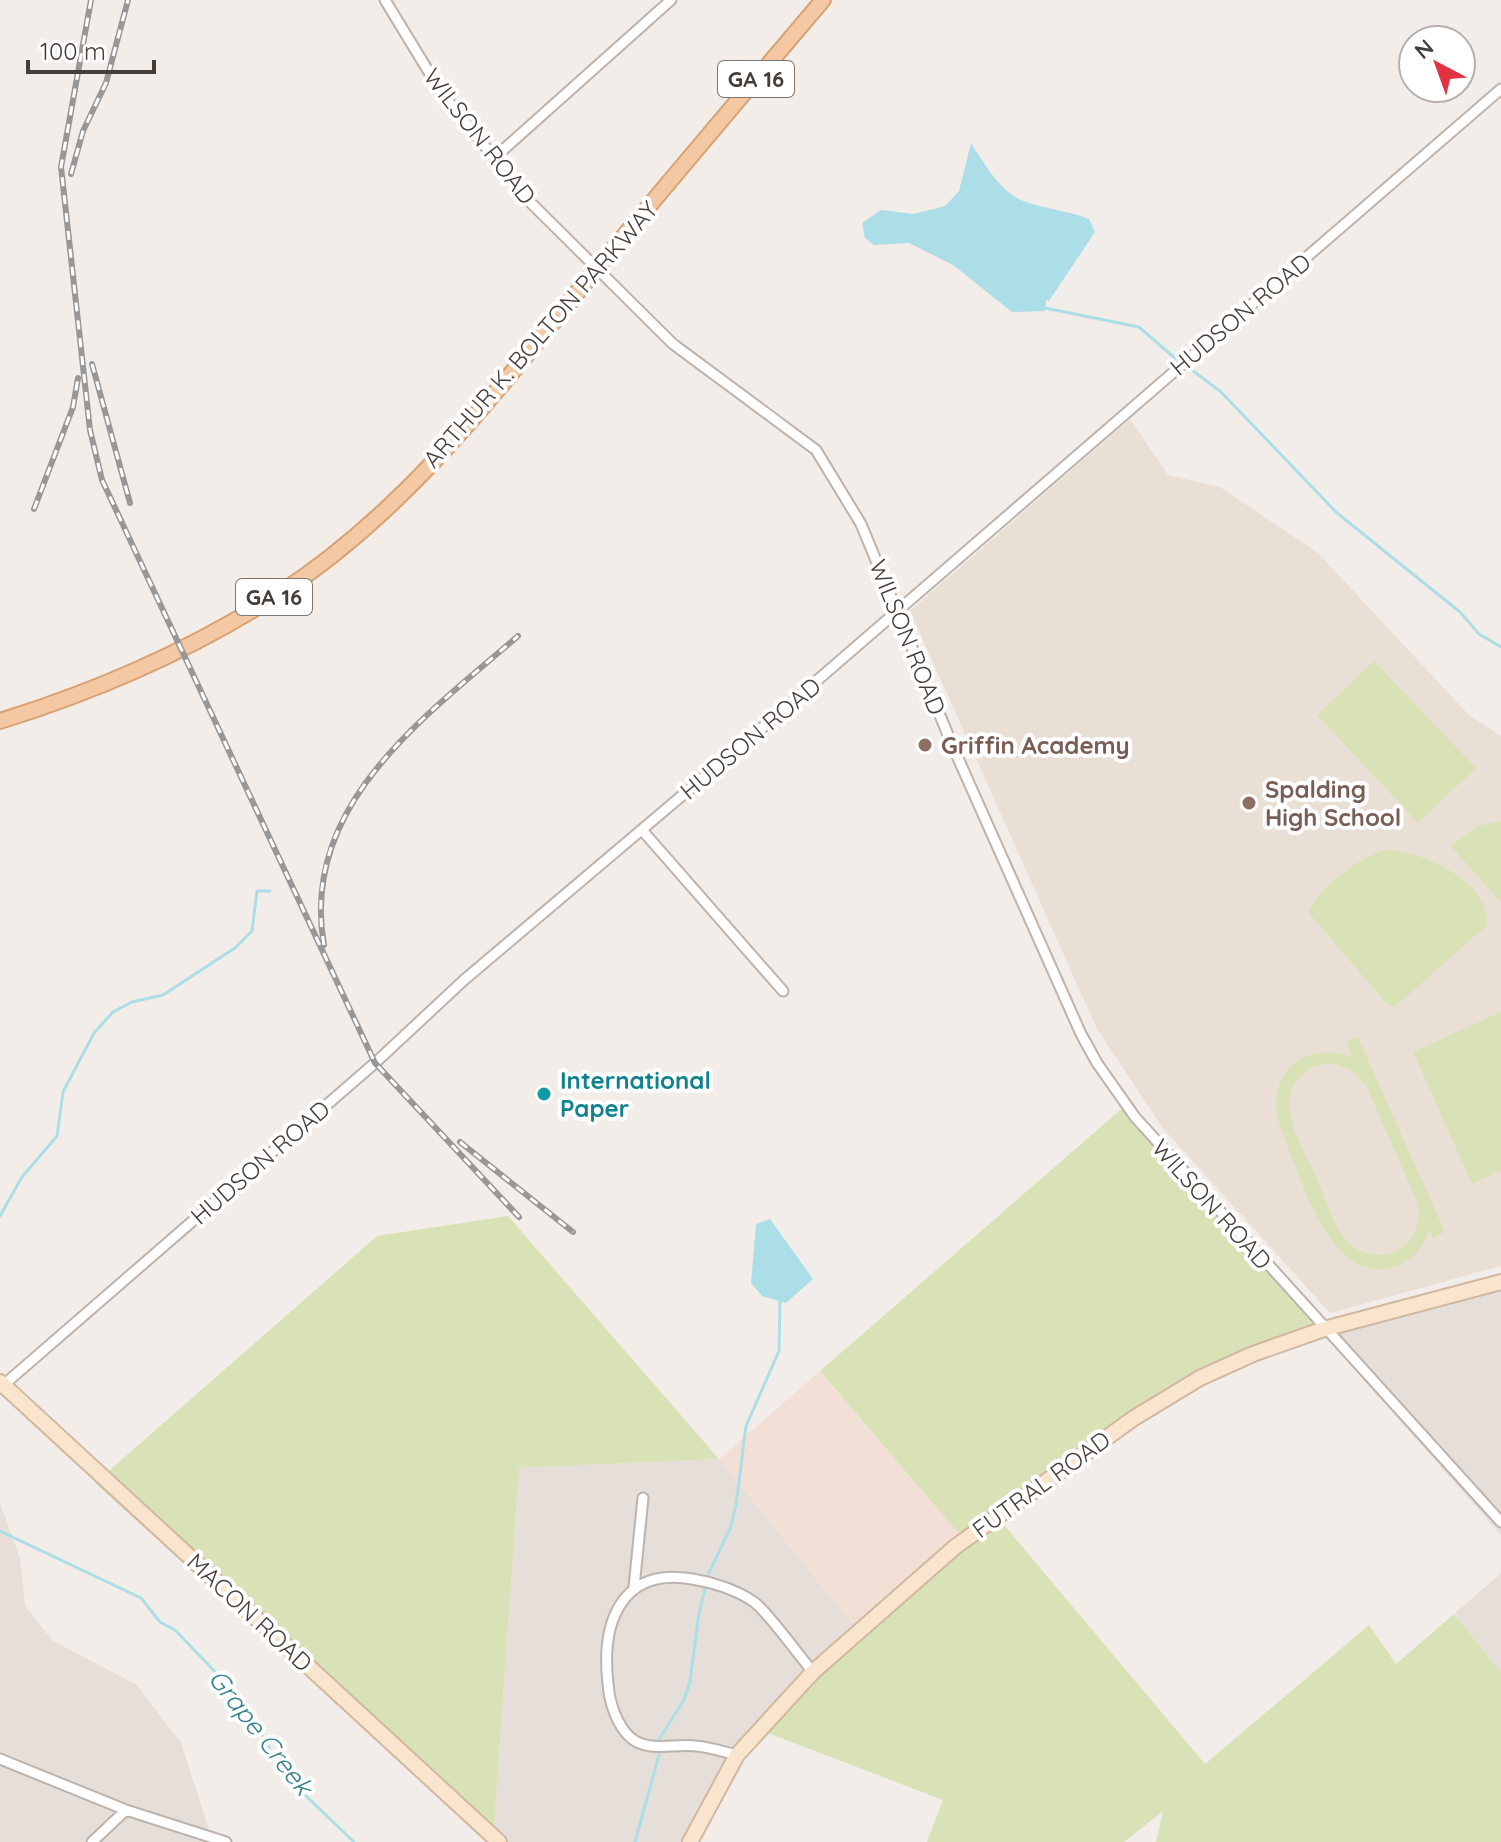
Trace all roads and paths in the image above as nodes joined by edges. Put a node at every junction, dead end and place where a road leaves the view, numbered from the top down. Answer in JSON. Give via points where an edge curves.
{"nodes":[{"id":1,"x":385,"y":0,"type":"edge"},
{"id":2,"x":671,"y":0,"type":"edge"},
{"id":3,"x":823,"y":0,"type":"edge"},
{"id":4,"x":1501,"y":89,"type":"edge"},
{"id":5,"x":494,"y":158,"type":"junction"},
{"id":6,"x":596,"y":270,"type":"junction"},
{"id":7,"x":898,"y":610,"type":"junction"},
{"id":8,"x":0,"y":721,"type":"edge"},
{"id":9,"x":642,"y":830,"type":"junction"},
{"id":10,"x":783,"y":991,"type":"dead end"},
{"id":11,"x":1501,"y":1282,"type":"edge"},
{"id":12,"x":1324,"y":1329,"type":"junction"},
{"id":13,"x":1,"y":1385,"type":"edge"},
{"id":14,"x":643,"y":1498,"type":"dead end"},
{"id":15,"x":1501,"y":1522,"type":"edge"},
{"id":16,"x":634,"y":1587,"type":"junction"},
{"id":17,"x":813,"y":1672,"type":"junction"},
{"id":18,"x":737,"y":1755,"type":"junction"},
{"id":19,"x":0,"y":1759,"type":"edge"},
{"id":20,"x":126,"y":1810,"type":"junction"},
{"id":21,"x":92,"y":1842,"type":"edge"},
{"id":22,"x":226,"y":1842,"type":"edge"},
{"id":23,"x":499,"y":1842,"type":"edge"},
{"id":24,"x":690,"y":1842,"type":"edge"}],
"edges":[{"from":1,"to":5,"type":"street","name":"WILSON ROAD","via":[[441,92]]},
{"from":2,"to":5,"type":"street"},
{"from":3,"to":6,"type":"main road","name":"ARTHUR K. BOLTON PARKWAY","number":"GA 16"},
{"from":4,"to":7,"type":"street","name":"HUDSON ROAD"},
{"from":5,"to":6,"type":"street","name":"WILSON ROAD"},
{"from":6,"to":7,"type":"street","name":"WILSON ROAD","via":[[673,344],[816,450],[854,509]]},
{"from":6,"to":8,"type":"main road","name":"ARTHUR K. BOLTON PARKWAY","number":"GA 16","via":[[485,405],[380,516],[282,592],[168,658],[87,694]]},
{"from":7,"to":9,"type":"street","name":"HUDSON ROAD"},
{"from":7,"to":12,"type":"street","name":"WILSON ROAD","via":[[953,747],[1097,1063],[1135,1117]]},
{"from":9,"to":10,"type":"street"},
{"from":9,"to":13,"type":"street","name":"HUDSON ROAD"},
{"from":11,"to":12,"type":"street","name":"FUTRAL ROAD"},
{"from":12,"to":15,"type":"street","name":"WILSON ROAD"},
{"from":12,"to":17,"type":"street","name":"FUTRAL ROAD","via":[[1226,1365],[1144,1411],[955,1547]]},
{"from":13,"to":23,"type":"street","name":"MACON ROAD"},
{"from":14,"to":16,"type":"street"},
{"from":16,"to":17,"type":"street","via":[[665,1574],[709,1582],[755,1603]]},
{"from":16,"to":18,"type":"street","via":[[615,1613],[604,1650],[617,1719],[645,1747],[696,1746]]},
{"from":17,"to":18,"type":"street","name":"FUTRAL ROAD"},
{"from":18,"to":24,"type":"street","name":"FUTRAL ROAD"},
{"from":19,"to":20,"type":"street"},
{"from":20,"to":21,"type":"street"},
{"from":20,"to":22,"type":"street"}]}
